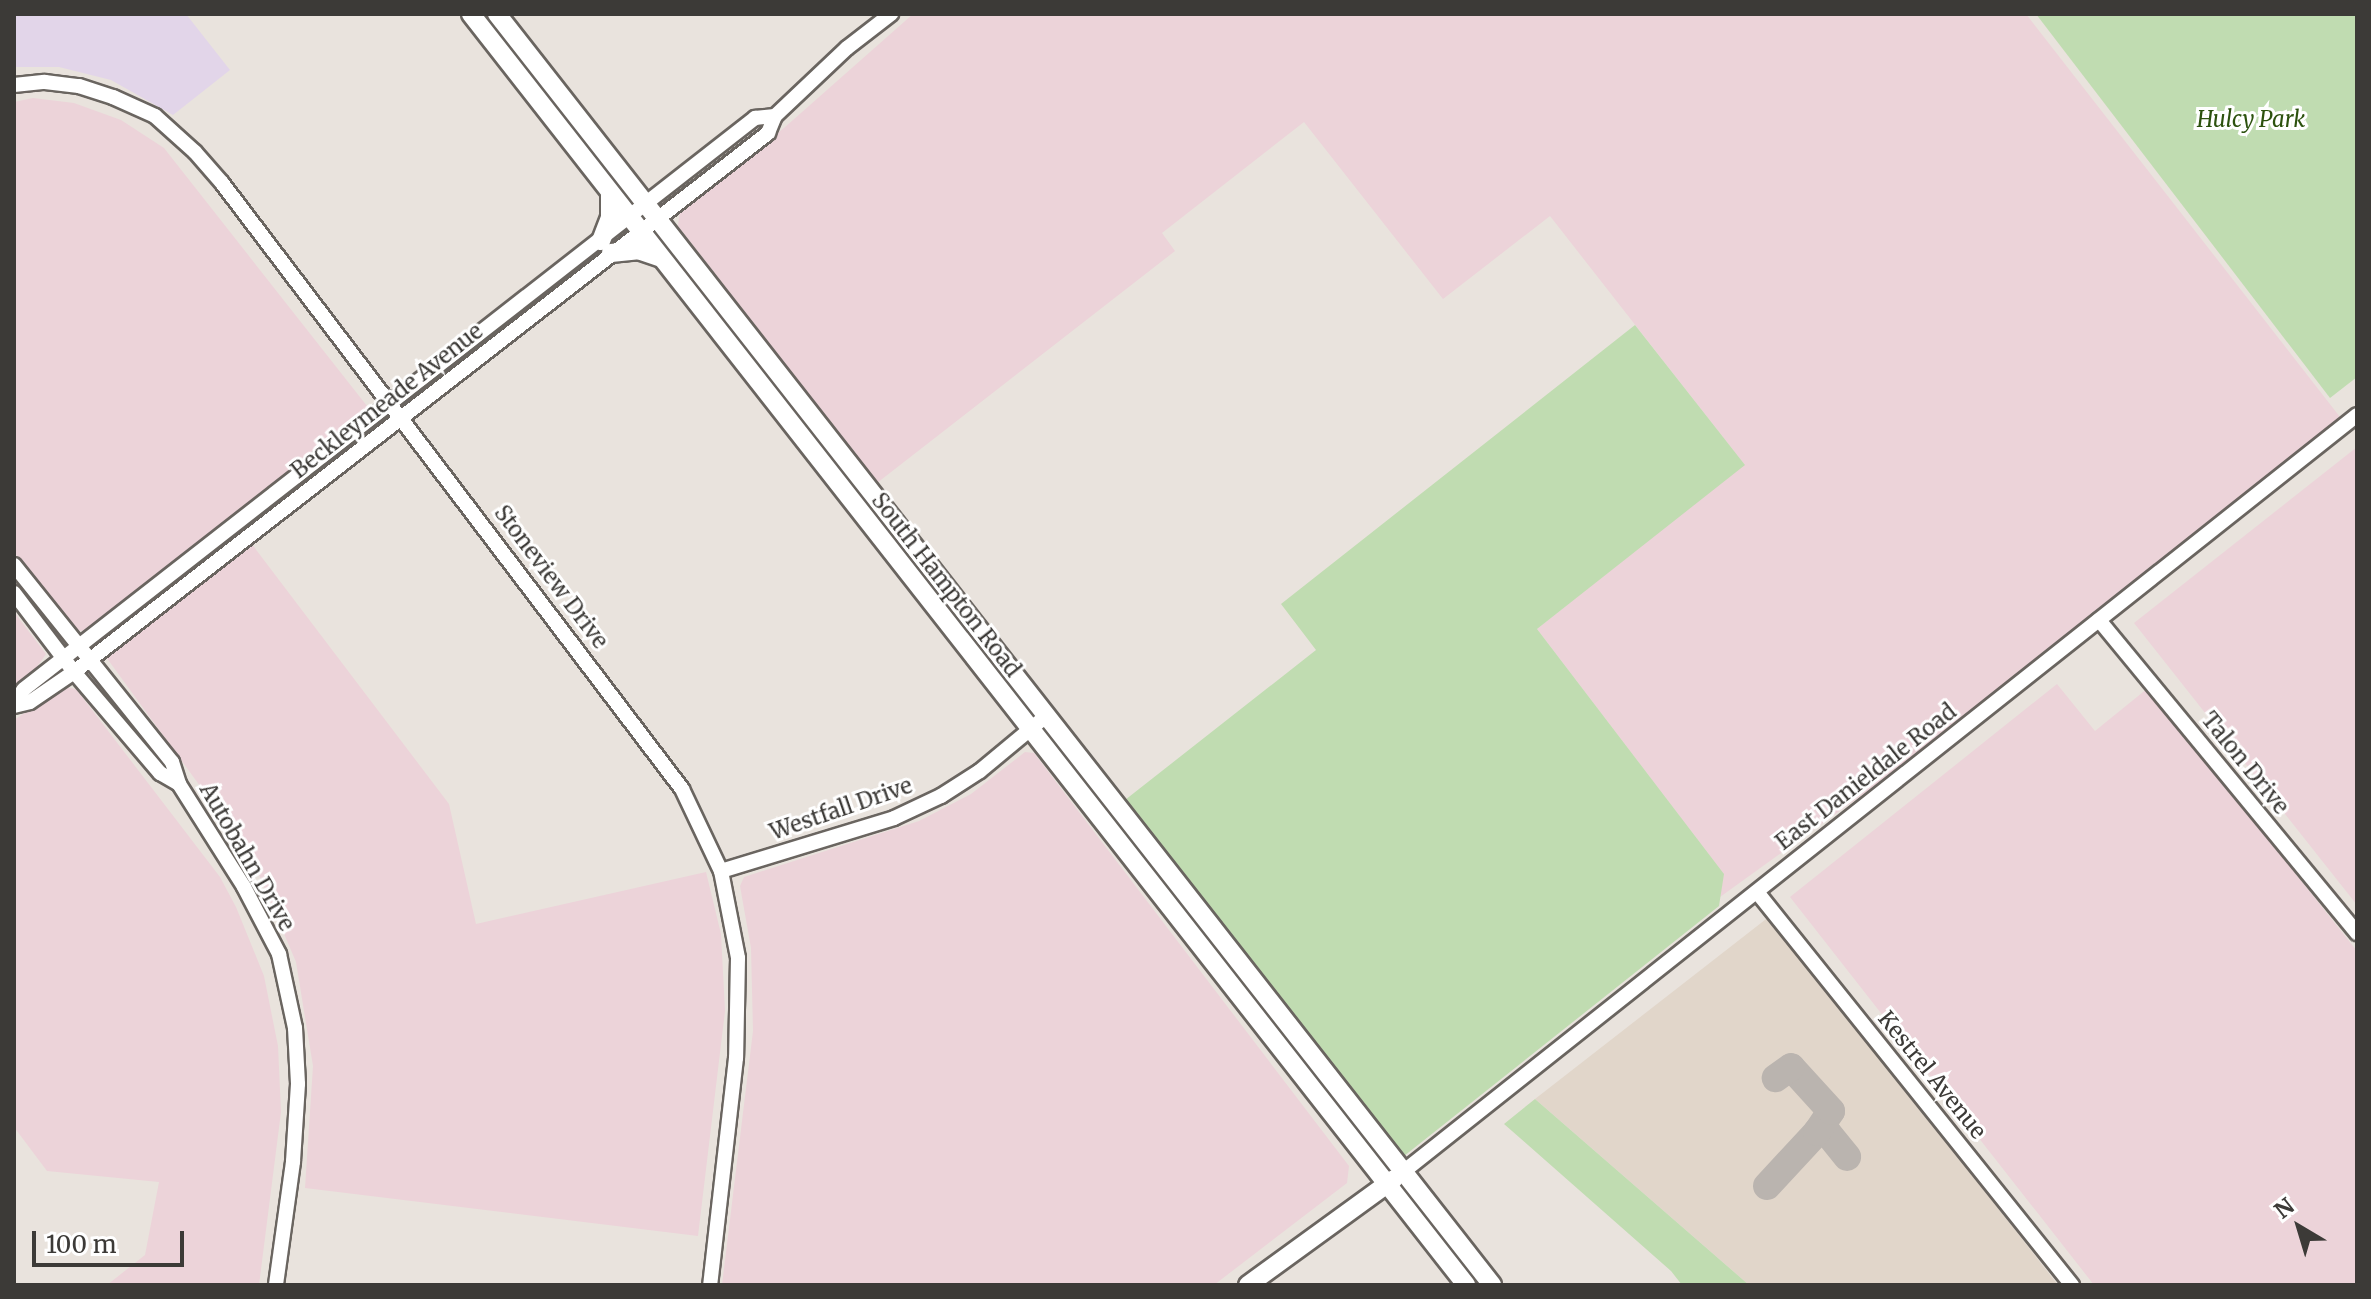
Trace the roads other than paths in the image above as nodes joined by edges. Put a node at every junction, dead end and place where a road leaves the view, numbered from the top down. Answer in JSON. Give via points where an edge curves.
{"nodes":[{"id":1,"x":471,"y":14,"type":"edge"},
{"id":2,"x":891,"y":14,"type":"edge"},
{"id":3,"x":499,"y":16,"type":"edge"},
{"id":4,"x":483,"y":30,"type":"junction"},
{"id":5,"x":14,"y":85,"type":"edge"},
{"id":6,"x":610,"y":194,"type":"junction"},
{"id":7,"x":651,"y":214,"type":"junction"},
{"id":8,"x":635,"y":226,"type":"junction"},
{"id":9,"x":606,"y":247,"type":"junction"},
{"id":10,"x":660,"y":258,"type":"junction"},
{"id":11,"x":388,"y":406,"type":"junction"},
{"id":12,"x":2357,"y":415,"type":"edge"},
{"id":13,"x":399,"y":419,"type":"junction"},
{"id":14,"x":232,"y":527,"type":"junction"},
{"id":15,"x":243,"y":541,"type":"junction"},
{"id":16,"x":14,"y":565,"type":"edge"},
{"id":17,"x":14,"y":593,"type":"edge"},
{"id":18,"x":2099,"y":620,"type":"junction"},
{"id":19,"x":78,"y":648,"type":"junction"},
{"id":20,"x":64,"y":659,"type":"junction"},
{"id":21,"x":89,"y":661,"type":"junction"},
{"id":22,"x":74,"y":672,"type":"junction"},
{"id":23,"x":14,"y":704,"type":"edge"},
{"id":24,"x":1045,"y":717,"type":"junction"},
{"id":25,"x":1030,"y":730,"type":"junction"},
{"id":26,"x":179,"y":784,"type":"junction"},
{"id":27,"x":721,"y":871,"type":"junction"},
{"id":28,"x":1757,"y":892,"type":"junction"},
{"id":29,"x":2357,"y":933,"type":"edge"},
{"id":30,"x":1221,"y":940,"type":"junction"},
{"id":31,"x":1204,"y":953,"type":"junction"},
{"id":32,"x":1403,"y":1172,"type":"junction"},
{"id":33,"x":1386,"y":1185,"type":"junction"},
{"id":34,"x":276,"y":1285,"type":"edge"},
{"id":35,"x":710,"y":1285,"type":"edge"},
{"id":36,"x":1248,"y":1285,"type":"edge"},
{"id":37,"x":1466,"y":1285,"type":"edge"},
{"id":38,"x":1492,"y":1285,"type":"edge"},
{"id":39,"x":2072,"y":1285,"type":"edge"}],
"edges":[{"from":1,"to":4,"type":"main road","name":"South Hampton Road"},
{"from":2,"to":7,"type":"street","name":"Beckleymeade Avenue","via":[[775,116],[755,118]]},
{"from":3,"to":4,"type":"main road"},
{"from":3,"to":7,"type":"main road","name":"South Hampton Road"},
{"from":4,"to":6,"type":"main road","name":"South Hampton Road"},
{"from":5,"to":11,"type":"street","name":"Stoneview Drive","via":[[79,86],[133,105],[169,127],[222,183]]},
{"from":6,"to":8,"type":"main road","name":"South Hampton Road"},
{"from":6,"to":9,"type":"main road"},
{"from":7,"to":8,"type":"street","name":"Beckleymeade Avenue"},
{"from":7,"to":24,"type":"main road","name":"South Hampton Road"},
{"from":8,"to":9,"type":"street","name":"Beckleymeade Avenue"},
{"from":8,"to":10,"type":"main road","name":"South Hampton Road"},
{"from":9,"to":10,"type":"main road"},
{"from":9,"to":11,"type":"street","name":"Beckleymeade Avenue"},
{"from":9,"to":13,"type":"street","name":"Beckleymeade Avenue"},
{"from":10,"to":25,"type":"main road","name":"South Hampton Road"},
{"from":11,"to":13,"type":"street","name":"Stoneview Drive"},
{"from":11,"to":14,"type":"street","name":"Beckleymeade Avenue"},
{"from":12,"to":18,"type":"street","name":"East Danieldale Road"},
{"from":13,"to":15,"type":"street","name":"Beckleymeade Avenue"},
{"from":13,"to":27,"type":"street","name":"Stoneview Drive","via":[[682,789]]},
{"from":14,"to":15,"type":"street"},
{"from":14,"to":19,"type":"street","name":"Beckleymeade Avenue"},
{"from":15,"to":21,"type":"street","name":"Beckleymeade Avenue"},
{"from":16,"to":19,"type":"street","name":"Autobahn Drive"},
{"from":17,"to":20,"type":"street","name":"Autobahn Drive"},
{"from":18,"to":28,"type":"street","name":"East Danieldale Road"},
{"from":18,"to":29,"type":"street","name":"Talon Drive"},
{"from":19,"to":20,"type":"street","name":"Beckleymeade Avenue"},
{"from":19,"to":21,"type":"street","name":"Autobahn Drive"},
{"from":20,"to":22,"type":"street","name":"Autobahn Drive"},
{"from":20,"to":23,"type":"street","name":"Beckleymeade Avenue","via":[[24,689]]},
{"from":21,"to":22,"type":"street","name":"Beckleymeade Avenue"},
{"from":21,"to":26,"type":"street","name":"Autobahn Drive","via":[[172,762]]},
{"from":22,"to":23,"type":"street","name":"Beckleymeade Avenue","via":[[30,702]]},
{"from":22,"to":26,"type":"street","name":"Autobahn Drive","via":[[160,773]]},
{"from":24,"to":25,"type":"street","name":"Westfall Drive"},
{"from":24,"to":30,"type":"main road","name":"South Hampton Road"},
{"from":25,"to":27,"type":"street","name":"Westfall Drive","via":[[980,771],[906,812]]},
{"from":25,"to":31,"type":"main road","name":"South Hampton Road"},
{"from":26,"to":34,"type":"street","name":"Autobahn Drive","via":[[279,954],[295,1028],[293,1162]]},
{"from":27,"to":35,"type":"street","name":"Stoneview Drive","via":[[738,958],[739,996]]},
{"from":28,"to":32,"type":"street","name":"East Danieldale Road"},
{"from":28,"to":39,"type":"street","name":"Kestrel Avenue"},
{"from":30,"to":31,"type":"main road"},
{"from":30,"to":32,"type":"main road","name":"South Hampton Road"},
{"from":31,"to":33,"type":"main road","name":"South Hampton Road"},
{"from":32,"to":33,"type":"main road"},
{"from":32,"to":38,"type":"main road","name":"South Hampton Road"},
{"from":33,"to":36,"type":"main road"},
{"from":33,"to":37,"type":"main road","name":"South Hampton Road"}]}
